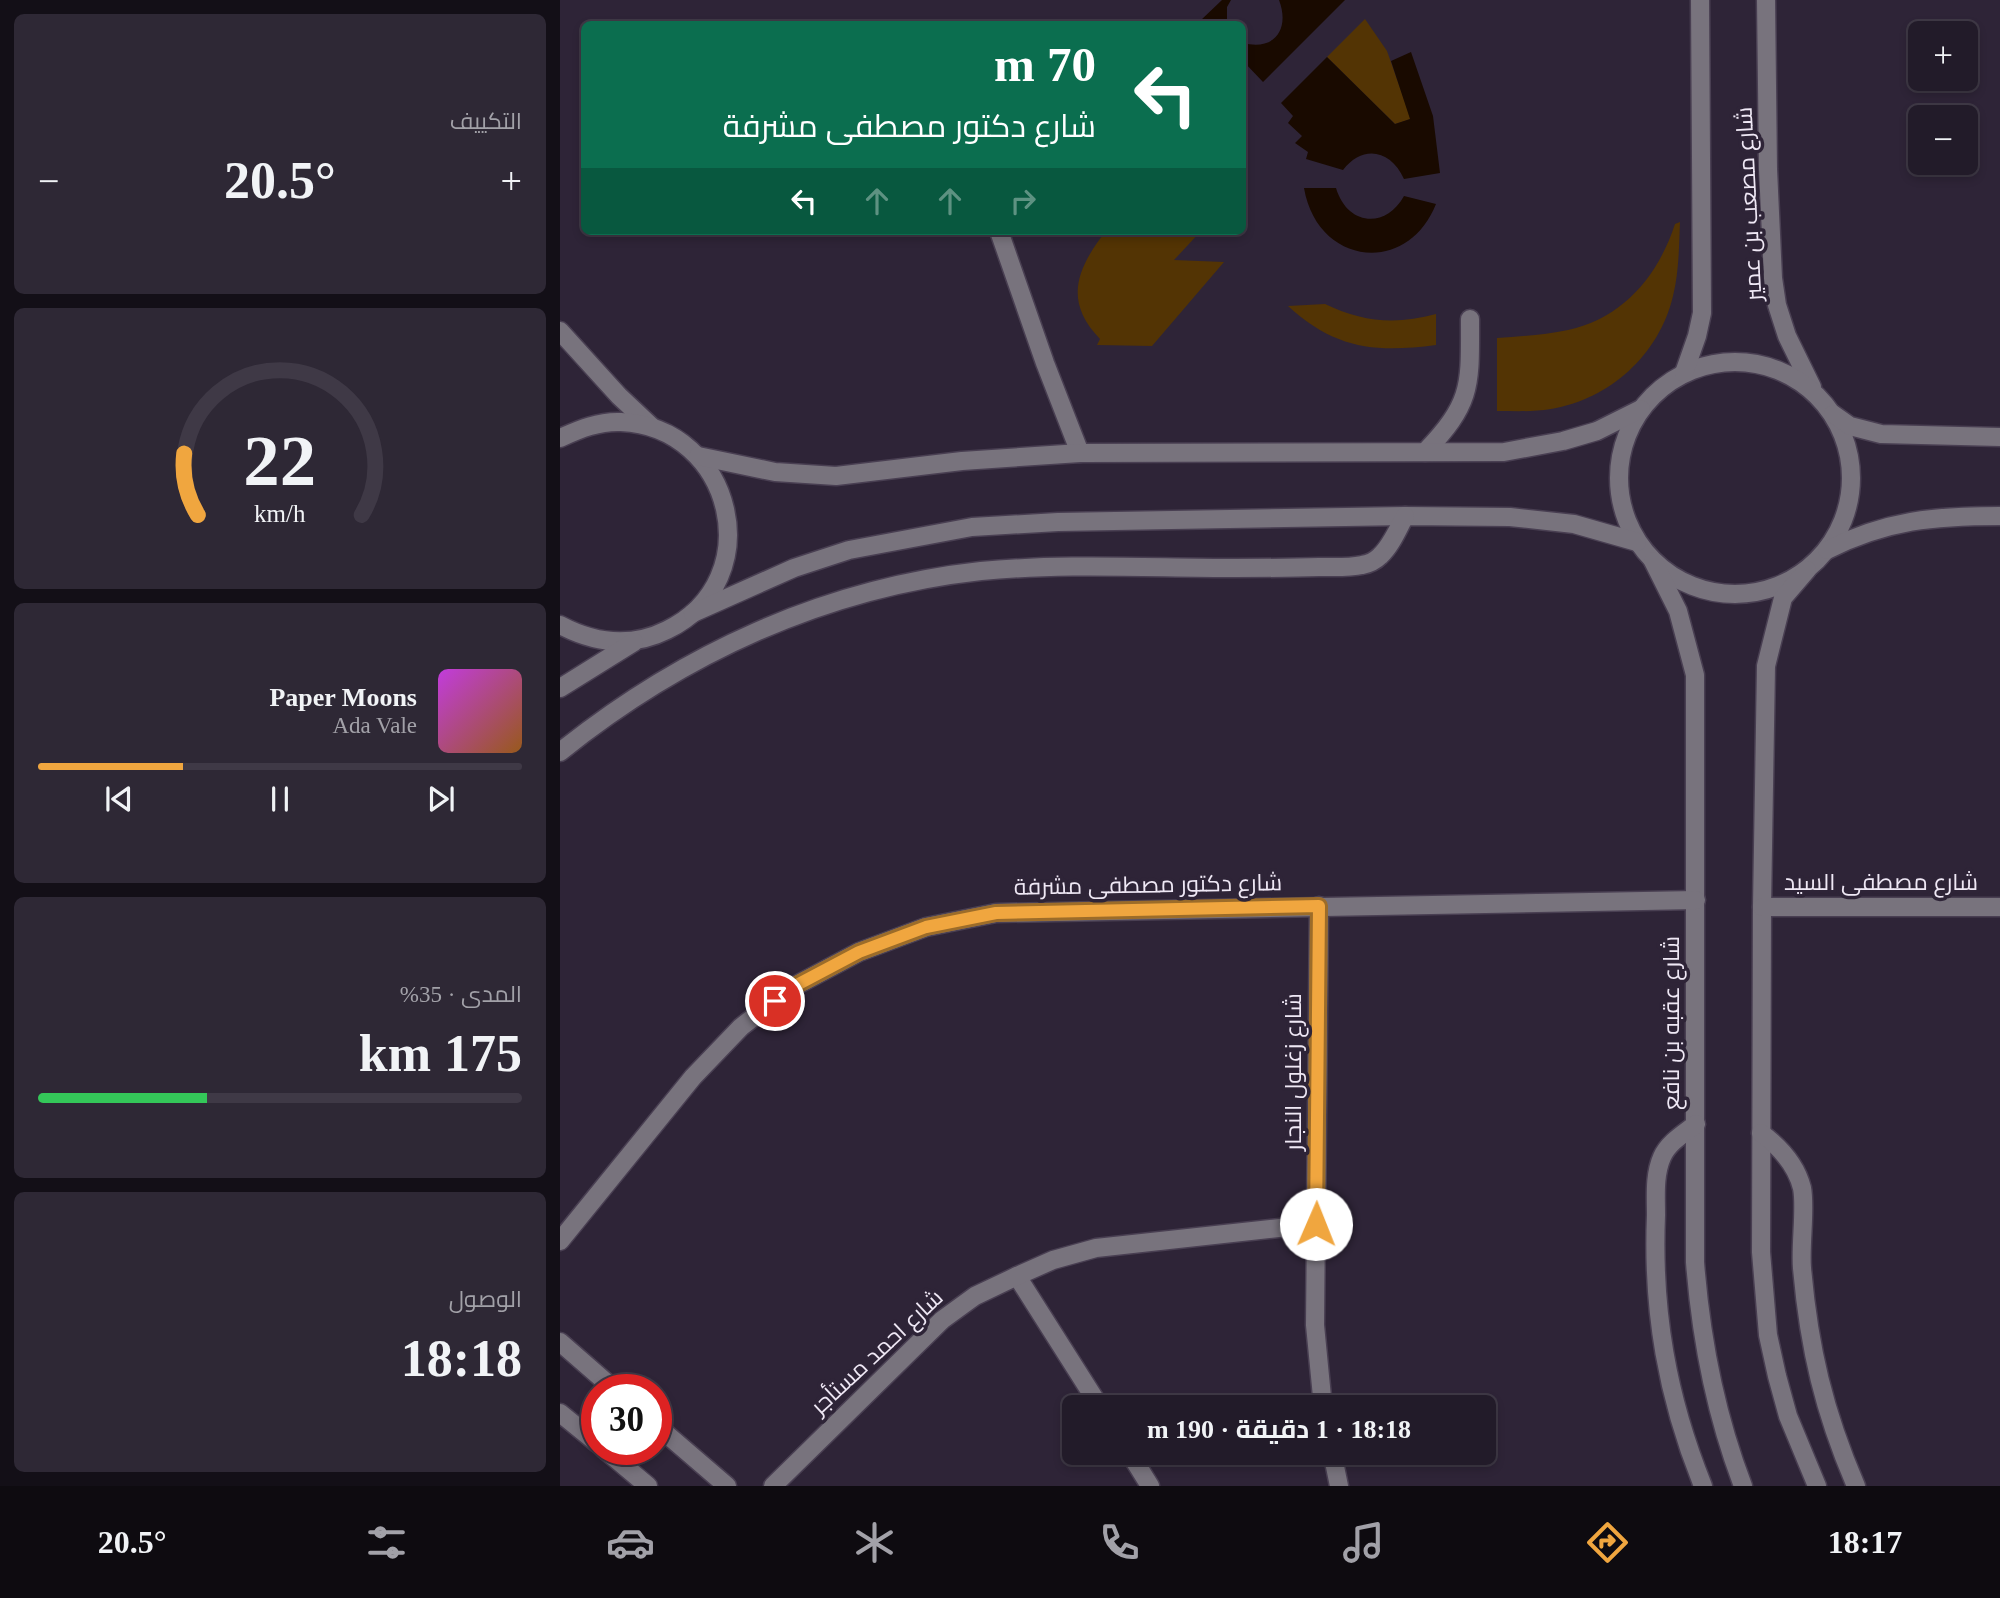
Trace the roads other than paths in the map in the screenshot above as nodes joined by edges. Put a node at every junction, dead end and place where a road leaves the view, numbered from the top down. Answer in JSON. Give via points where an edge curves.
{"nodes":[{"id":1,"x":1700,"y":0,"type":"edge"},
{"id":2,"x":1766,"y":0,"type":"edge"},
{"id":3,"x":1003,"y":235,"type":"edge"},
{"id":4,"x":1470,"y":319,"type":"dead end"},
{"id":5,"x":560,"y":331,"type":"edge"},
{"id":6,"x":1684,"y":373,"type":"junction"},
{"id":7,"x":1817,"y":396,"type":"junction"},
{"id":8,"x":1641,"y":409,"type":"junction"},
{"id":9,"x":1831,"y":412,"type":"junction"},
{"id":10,"x":652,"y":427,"type":"junction"},
{"id":11,"x":2000,"y":437,"type":"edge"},
{"id":12,"x":560,"y":438,"type":"edge"},
{"id":13,"x":1425,"y":452,"type":"junction"},
{"id":14,"x":1080,"y":453,"type":"junction"},
{"id":15,"x":698,"y":456,"type":"junction"},
{"id":16,"x":1405,"y":516,"type":"junction"},
{"id":17,"x":2000,"y":516,"type":"edge"},
{"id":18,"x":1637,"y":542,"type":"junction"},
{"id":19,"x":1827,"y":550,"type":"junction"},
{"id":20,"x":1653,"y":561,"type":"junction"},
{"id":21,"x":1807,"y":570,"type":"junction"},
{"id":22,"x":693,"y":613,"type":"junction"},
{"id":23,"x":560,"y":625,"type":"edge"},
{"id":24,"x":635,"y":641,"type":"junction"},
{"id":25,"x":560,"y":688,"type":"edge"},
{"id":26,"x":560,"y":752,"type":"edge"},
{"id":27,"x":1696,"y":900,"type":"junction"},
{"id":28,"x":1319,"y":906,"type":"junction"},
{"id":29,"x":1762,"y":907,"type":"junction"},
{"id":30,"x":2000,"y":907,"type":"edge"},
{"id":31,"x":1696,"y":1124,"type":"junction"},
{"id":32,"x":1761,"y":1133,"type":"junction"},
{"id":33,"x":1316,"y":1224,"type":"junction"},
{"id":34,"x":560,"y":1241,"type":"edge"},
{"id":35,"x":1017,"y":1276,"type":"junction"},
{"id":36,"x":560,"y":1342,"type":"edge"},
{"id":37,"x":597,"y":1374,"type":"edge"},
{"id":38,"x":1092,"y":1395,"type":"edge"},
{"id":39,"x":1322,"y":1395,"type":"edge"},
{"id":40,"x":560,"y":1413,"type":"edge"},
{"id":41,"x":581,"y":1430,"type":"edge"},
{"id":42,"x":672,"y":1439,"type":"edge"},
{"id":43,"x":623,"y":1465,"type":"edge"},
{"id":44,"x":1137,"y":1465,"type":"edge"},
{"id":45,"x":1335,"y":1465,"type":"edge"},
{"id":46,"x":648,"y":1486,"type":"edge"},
{"id":47,"x":727,"y":1486,"type":"edge"},
{"id":48,"x":773,"y":1486,"type":"edge"},
{"id":49,"x":1150,"y":1486,"type":"edge"},
{"id":50,"x":1339,"y":1486,"type":"edge"},
{"id":51,"x":1703,"y":1486,"type":"edge"},
{"id":52,"x":1743,"y":1486,"type":"edge"},
{"id":53,"x":1817,"y":1486,"type":"edge"},
{"id":54,"x":1856,"y":1486,"type":"edge"}],
"edges":[{"from":1,"to":6,"type":"street","name":"شارع مصعب بن عمير","via":[[1702,313]]},
{"from":2,"to":7,"type":"street","name":"شارع مصعب بن عمير","via":[[1773,278],[1787,336]]},
{"from":3,"to":14,"type":"street"},
{"from":4,"to":13,"type":"street","via":[[1466,395],[1447,429]]},
{"from":5,"to":10,"type":"street"},
{"from":6,"to":7,"type":"street","via":[[1711,364],[1740,362],[1795,378]]},
{"from":6,"to":8,"type":"street","via":[[1660,388]]},
{"from":7,"to":9,"type":"street"},
{"from":8,"to":13,"type":"street","via":[[1597,430],[1535,448]]},
{"from":8,"to":18,"type":"street","via":[[1621,451],[1618,475],[1623,509]]},
{"from":9,"to":11,"type":"street","via":[[1850,426],[1881,434]]},
{"from":9,"to":19,"type":"street","via":[[1844,439],[1851,477],[1842,525]]},
{"from":10,"to":12,"type":"street","via":[[620,422],[588,425]]},
{"from":10,"to":15,"type":"street"},
{"from":13,"to":14,"type":"street"},
{"from":14,"to":15,"type":"street","via":[[836,476],[775,472]]},
{"from":15,"to":22,"type":"street","via":[[724,499],[729,524],[721,572]]},
{"from":16,"to":18,"type":"street","via":[[1539,519]]},
{"from":16,"to":22,"type":"street","via":[[972,527],[849,550],[794,568]]},
{"from":16,"to":26,"type":"street","via":[[1381,556],[1363,565],[983,571],[862,593],[813,607],[747,635],[623,704]]},
{"from":17,"to":19,"type":"street","via":[[1895,523]]},
{"from":18,"to":20,"type":"street"},
{"from":19,"to":21,"type":"street"},
{"from":20,"to":21,"type":"street","via":[[1675,579],[1701,590],[1729,594],[1756,593]]},
{"from":20,"to":27,"type":"street","name":"شارع عقبه بن نافع","via":[[1678,611],[1695,675]]},
{"from":21,"to":29,"type":"street","via":[[1783,598],[1766,666]]},
{"from":22,"to":24,"type":"street","via":[[656,636]]},
{"from":23,"to":24,"type":"street","via":[[606,642]]},
{"from":24,"to":25,"type":"street"},
{"from":27,"to":28,"type":"street","name":"شارع دكتور مصطفى مشرفة"},
{"from":27,"to":31,"type":"street","name":"شارع عقبه بن نافع"},
{"from":28,"to":33,"type":"street","name":"شارع زغلول النجار"},
{"from":28,"to":34,"type":"street","name":"شارع دكتور مصطفى مشرفة","via":[[996,913],[926,927],[859,952],[791,988],[741,1027],[693,1077]]},
{"from":29,"to":30,"type":"street","name":"شارع مصطفى السيد"},
{"from":29,"to":32,"type":"street"},
{"from":31,"to":51,"type":"street","via":[[1672,1142],[1662,1157],[1657,1175],[1654,1261],[1662,1351]]},
{"from":31,"to":52,"type":"street","name":"شارع عقبه بن نافع","via":[[1695,1262],[1704,1353]]},
{"from":32,"to":53,"type":"street","via":[[1761,1252],[1768,1335],[1788,1416]]},
{"from":32,"to":54,"type":"street","via":[[1787,1157],[1802,1190],[1807,1318],[1819,1382]]},
{"from":33,"to":35,"type":"street","name":"شارع احمد مستأجر","via":[[1097,1248],[1053,1259]]},
{"from":33,"to":39,"type":"street","name":"شارع زغلول النجار","via":[[1315,1325]]},
{"from":35,"to":38,"type":"street"},
{"from":35,"to":48,"type":"street","name":"شارع احمد مستأجر","via":[[975,1296],[942,1320]]},
{"from":36,"to":37,"type":"street"},
{"from":40,"to":41,"type":"street"},
{"from":42,"to":47,"type":"street"},
{"from":43,"to":46,"type":"street"},
{"from":44,"to":49,"type":"street"},
{"from":45,"to":50,"type":"street"}]}
